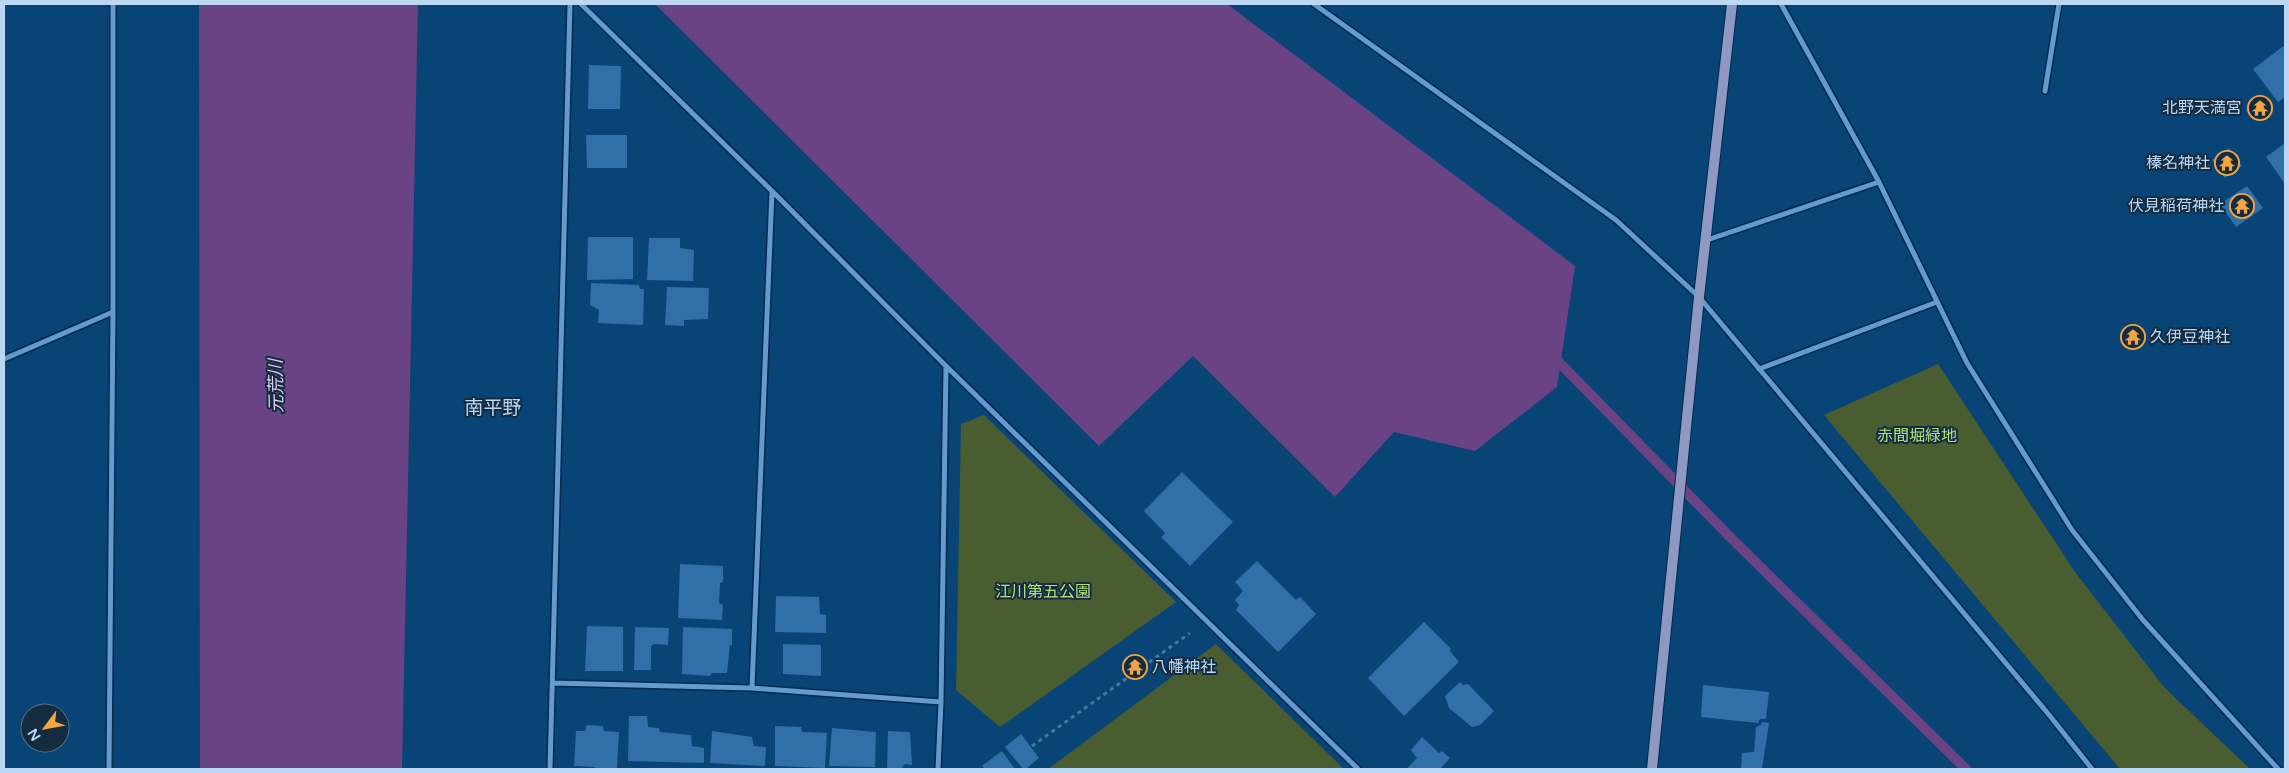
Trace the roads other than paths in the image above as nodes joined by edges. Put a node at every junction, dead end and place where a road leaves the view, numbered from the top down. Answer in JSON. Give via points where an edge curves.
{"nodes":[{"id":1,"x":113,"y":4,"type":"edge"},
{"id":2,"x":570,"y":4,"type":"edge"},
{"id":3,"x":581,"y":4,"type":"edge"},
{"id":4,"x":1314,"y":4,"type":"edge"},
{"id":5,"x":1732,"y":4,"type":"edge"},
{"id":6,"x":1781,"y":4,"type":"edge"},
{"id":7,"x":2058,"y":4,"type":"edge"},
{"id":8,"x":2045,"y":91,"type":"dead end"},
{"id":9,"x":1879,"y":182,"type":"junction"},
{"id":10,"x":772,"y":191,"type":"junction"},
{"id":11,"x":1707,"y":240,"type":"junction"},
{"id":12,"x":1699,"y":296,"type":"junction"},
{"id":13,"x":1937,"y":302,"type":"junction"},
{"id":14,"x":113,"y":312,"type":"junction"},
{"id":15,"x":4,"y":359,"type":"edge"},
{"id":16,"x":946,"y":366,"type":"junction"},
{"id":17,"x":1759,"y":369,"type":"junction"},
{"id":18,"x":553,"y":683,"type":"junction"},
{"id":19,"x":752,"y":688,"type":"junction"},
{"id":20,"x":941,"y":702,"type":"junction"},
{"id":21,"x":109,"y":769,"type":"edge"},
{"id":22,"x":550,"y":769,"type":"edge"},
{"id":23,"x":938,"y":769,"type":"edge"},
{"id":24,"x":1358,"y":769,"type":"edge"},
{"id":25,"x":1652,"y":769,"type":"edge"},
{"id":26,"x":2092,"y":769,"type":"edge"},
{"id":27,"x":2278,"y":769,"type":"edge"}],
"edges":[{"from":1,"to":14,"type":"street"},
{"from":2,"to":18,"type":"street"},
{"from":3,"to":10,"type":"street"},
{"from":4,"to":12,"type":"street","via":[[1616,220]]},
{"from":5,"to":11,"type":"street"},
{"from":6,"to":9,"type":"street"},
{"from":7,"to":8,"type":"street"},
{"from":9,"to":11,"type":"street"},
{"from":9,"to":13,"type":"street"},
{"from":10,"to":16,"type":"street"},
{"from":10,"to":19,"type":"street"},
{"from":11,"to":12,"type":"street"},
{"from":12,"to":17,"type":"street"},
{"from":12,"to":25,"type":"street"},
{"from":13,"to":17,"type":"street"},
{"from":13,"to":27,"type":"street","via":[[1967,363],[2072,530],[2143,620]]},
{"from":14,"to":15,"type":"street"},
{"from":14,"to":21,"type":"street"},
{"from":16,"to":20,"type":"street"},
{"from":16,"to":24,"type":"street"},
{"from":17,"to":26,"type":"street"},
{"from":18,"to":19,"type":"street"},
{"from":18,"to":22,"type":"street"},
{"from":19,"to":20,"type":"street"},
{"from":20,"to":23,"type":"street"}]}
